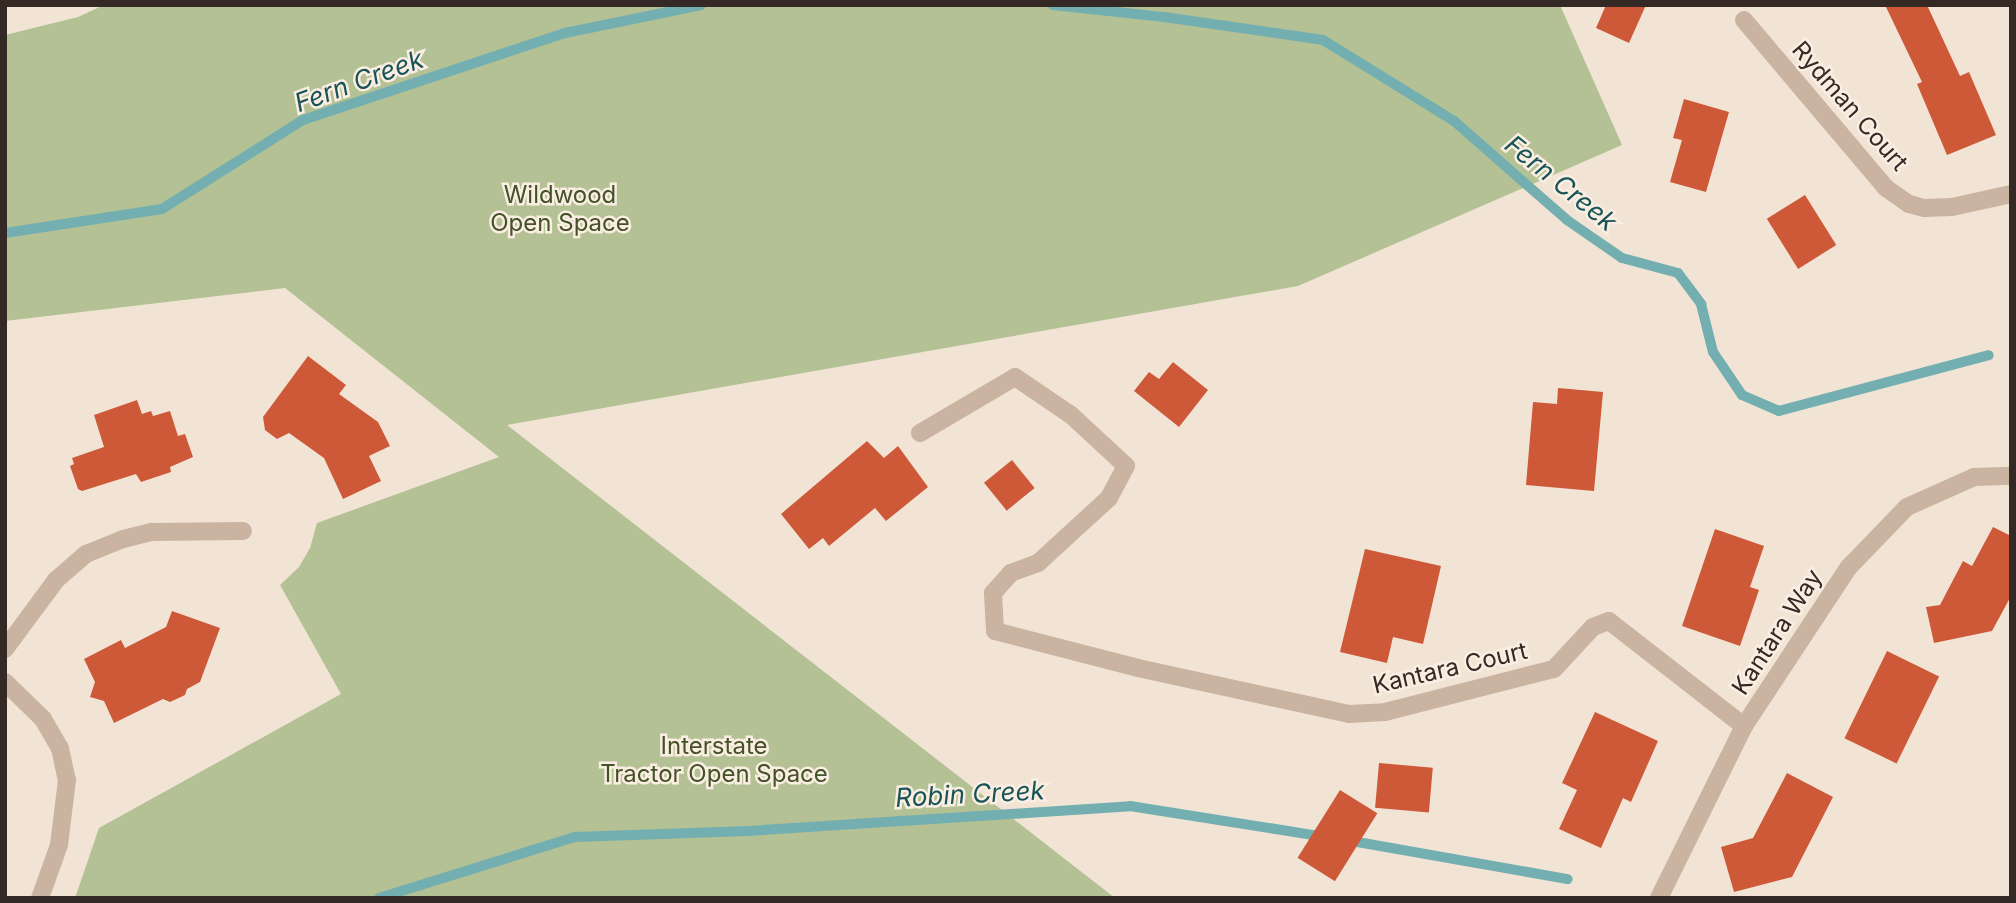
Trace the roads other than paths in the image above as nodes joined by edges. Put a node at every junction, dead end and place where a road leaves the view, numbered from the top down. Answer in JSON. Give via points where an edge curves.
{"nodes":[{"id":1,"x":1744,"y":20,"type":"dead end"},
{"id":2,"x":2011,"y":194,"type":"edge"},
{"id":3,"x":920,"y":433,"type":"dead end"},
{"id":4,"x":2011,"y":476,"type":"edge"},
{"id":5,"x":243,"y":531,"type":"dead end"},
{"id":6,"x":5,"y":649,"type":"edge"},
{"id":7,"x":5,"y":682,"type":"edge"},
{"id":8,"x":1745,"y":726,"type":"junction"},
{"id":9,"x":40,"y":898,"type":"edge"},
{"id":10,"x":1659,"y":898,"type":"edge"}],
"edges":[{"from":1,"to":2,"type":"street","name":"Rydman Court","via":[[1886,188],[1909,204],[1952,206]]},
{"from":3,"to":8,"type":"street","name":"Kantara Court","via":[[1016,377],[1071,415],[1126,466],[1108,498],[1038,564],[1010,573],[993,593],[995,631],[1349,714],[1385,712],[1554,668],[1593,627],[1609,621]]},
{"from":4,"to":8,"type":"street","name":"Kantara Way","via":[[1973,477],[1907,507],[1849,567]]},
{"from":5,"to":6,"type":"street","via":[[152,532],[86,554],[56,580]]},
{"from":7,"to":9,"type":"street","via":[[43,719],[60,748],[67,780],[59,845]]},
{"from":8,"to":10,"type":"street","name":"Kantara Way"}]}
